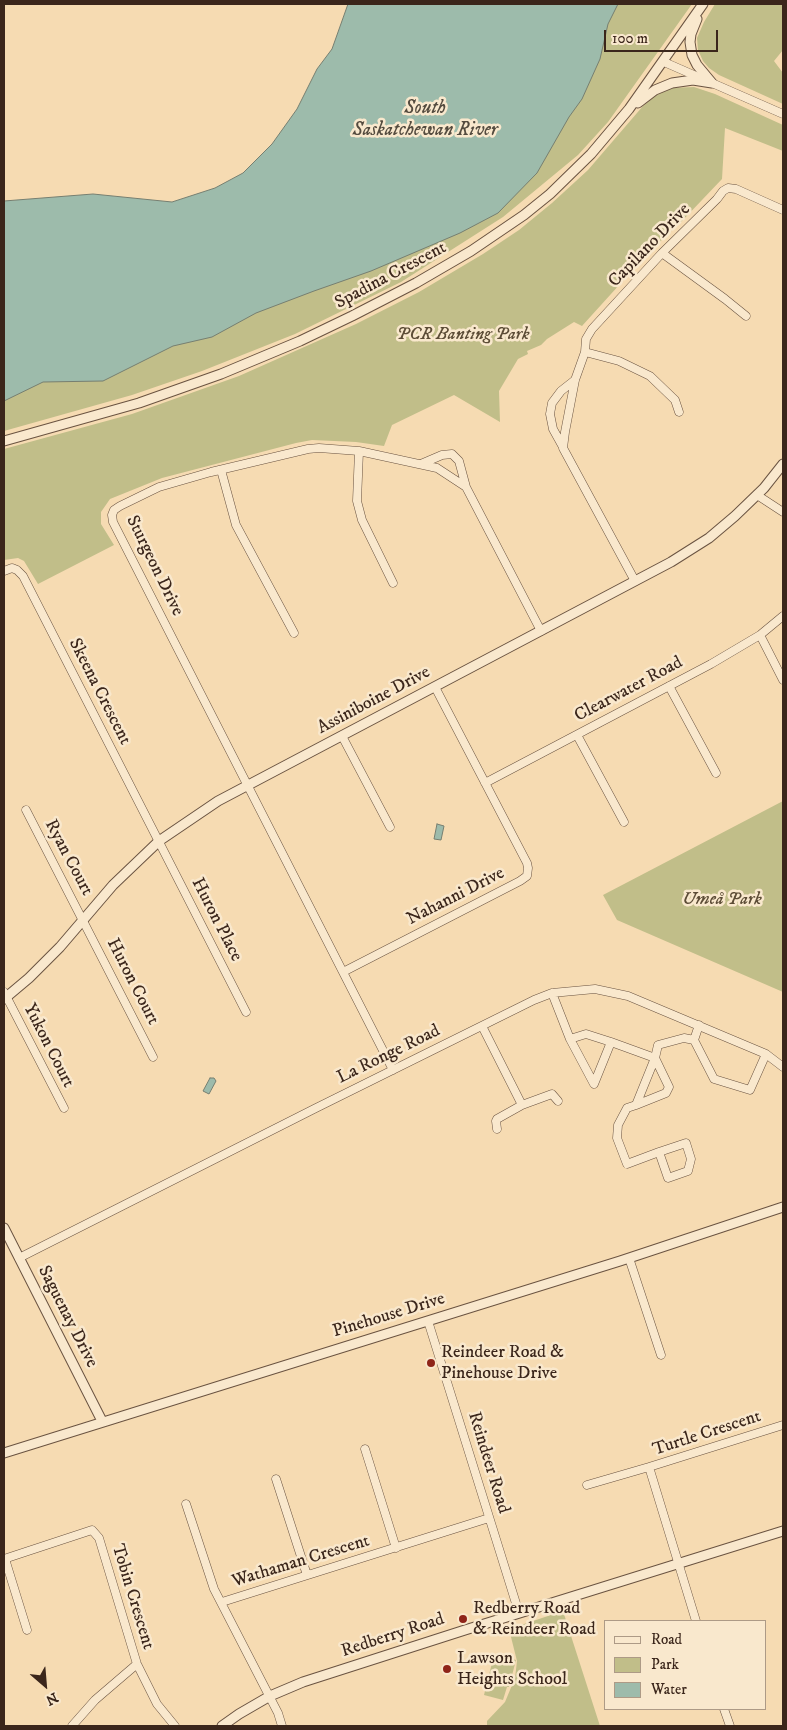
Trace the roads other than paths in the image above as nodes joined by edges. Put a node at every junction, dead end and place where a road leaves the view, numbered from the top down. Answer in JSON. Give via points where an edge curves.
{"nodes":[{"id":1,"x":703,"y":4,"type":"edge"},
{"id":2,"x":664,"y":62,"type":"junction"},
{"id":3,"x":712,"y":83,"type":"junction"},
{"id":4,"x":630,"y":109,"type":"junction"},
{"id":5,"x":783,"y":114,"type":"edge"},
{"id":6,"x":783,"y":210,"type":"edge"},
{"id":7,"x":662,"y":253,"type":"junction"},
{"id":8,"x":746,"y":316,"type":"dead end"},
{"id":9,"x":585,"y":352,"type":"junction"},
{"id":10,"x":576,"y":380,"type":"junction"},
{"id":11,"x":679,"y":412,"type":"dead end"},
{"id":12,"x":4,"y":441,"type":"edge"},
{"id":13,"x":563,"y":448,"type":"junction"},
{"id":14,"x":359,"y":452,"type":"junction"},
{"id":15,"x":421,"y":464,"type":"junction"},
{"id":16,"x":783,"y":464,"type":"edge"},
{"id":17,"x":221,"y":470,"type":"junction"},
{"id":18,"x":466,"y":487,"type":"junction"},
{"id":19,"x":757,"y":495,"type":"junction"},
{"id":20,"x":783,"y":512,"type":"edge"},
{"id":21,"x":4,"y":571,"type":"edge"},
{"id":22,"x":635,"y":581,"type":"junction"},
{"id":23,"x":393,"y":583,"type":"dead end"},
{"id":24,"x":783,"y":616,"type":"edge"},
{"id":25,"x":541,"y":631,"type":"junction"},
{"id":26,"x":294,"y":633,"type":"dead end"},
{"id":27,"x":760,"y":635,"type":"junction"},
{"id":28,"x":783,"y":680,"type":"edge"},
{"id":29,"x":669,"y":686,"type":"junction"},
{"id":30,"x":435,"y":687,"type":"junction"},
{"id":31,"x":578,"y":735,"type":"junction"},
{"id":32,"x":342,"y":736,"type":"junction"},
{"id":33,"x":716,"y":773,"type":"dead end"},
{"id":34,"x":485,"y":783,"type":"junction"},
{"id":35,"x":247,"y":785,"type":"junction"},
{"id":36,"x":26,"y":810,"type":"dead end"},
{"id":37,"x":624,"y":822,"type":"dead end"},
{"id":38,"x":390,"y":827,"type":"dead end"},
{"id":39,"x":159,"y":841,"type":"junction"},
{"id":40,"x":83,"y":920,"type":"junction"},
{"id":41,"x":343,"y":972,"type":"junction"},
{"id":42,"x":552,"y":993,"type":"junction"},
{"id":43,"x":5,"y":996,"type":"edge"},
{"id":44,"x":246,"y":1012,"type":"dead end"},
{"id":45,"x":699,"y":1025,"type":"junction"},
{"id":46,"x":482,"y":1026,"type":"junction"},
{"id":47,"x":570,"y":1039,"type":"junction"},
{"id":48,"x":694,"y":1040,"type":"junction"},
{"id":49,"x":612,"y":1042,"type":"junction"},
{"id":50,"x":766,"y":1054,"type":"junction"},
{"id":51,"x":153,"y":1057,"type":"dead end"},
{"id":52,"x":654,"y":1058,"type":"junction"},
{"id":53,"x":783,"y":1067,"type":"edge"},
{"id":54,"x":393,"y":1070,"type":"junction"},
{"id":55,"x":558,"y":1101,"type":"dead end"},
{"id":56,"x":522,"y":1105,"type":"junction"},
{"id":57,"x":636,"y":1105,"type":"junction"},
{"id":58,"x":64,"y":1108,"type":"dead end"},
{"id":59,"x":497,"y":1129,"type":"dead end"},
{"id":60,"x":659,"y":1152,"type":"junction"},
{"id":61,"x":783,"y":1207,"type":"edge"},
{"id":62,"x":4,"y":1228,"type":"edge"},
{"id":63,"x":19,"y":1258,"type":"junction"},
{"id":64,"x":629,"y":1258,"type":"junction"},
{"id":65,"x":428,"y":1321,"type":"junction"},
{"id":66,"x":660,"y":1355,"type":"dead end"},
{"id":67,"x":102,"y":1421,"type":"junction"},
{"id":68,"x":783,"y":1425,"type":"edge"},
{"id":69,"x":365,"y":1449,"type":"dead end"},
{"id":70,"x":4,"y":1453,"type":"edge"},
{"id":71,"x":649,"y":1467,"type":"junction"},
{"id":72,"x":276,"y":1479,"type":"dead end"},
{"id":73,"x":587,"y":1486,"type":"dead end"},
{"id":74,"x":186,"y":1504,"type":"dead end"},
{"id":75,"x":489,"y":1518,"type":"junction"},
{"id":76,"x":783,"y":1531,"type":"edge"},
{"id":77,"x":396,"y":1548,"type":"junction"},
{"id":78,"x":4,"y":1559,"type":"edge"},
{"id":79,"x":678,"y":1564,"type":"junction"},
{"id":80,"x":307,"y":1575,"type":"junction"},
{"id":81,"x":222,"y":1602,"type":"junction"},
{"id":82,"x":519,"y":1614,"type":"junction"},
{"id":83,"x":696,"y":1620,"type":"edge"},
{"id":84,"x":27,"y":1630,"type":"dead end"},
{"id":85,"x":137,"y":1664,"type":"junction"},
{"id":86,"x":270,"y":1696,"type":"junction"},
{"id":87,"x":724,"y":1710,"type":"edge"},
{"id":88,"x":72,"y":1726,"type":"edge"},
{"id":89,"x":175,"y":1726,"type":"edge"},
{"id":90,"x":222,"y":1726,"type":"edge"},
{"id":91,"x":282,"y":1726,"type":"edge"},
{"id":92,"x":730,"y":1726,"type":"edge"}],
"edges":[{"from":1,"to":2,"type":"street","name":"Spadina Crescent"},
{"from":1,"to":3,"type":"street","via":[[691,34],[691,48],[697,65]]},
{"from":2,"to":3,"type":"street"},
{"from":2,"to":4,"type":"street","name":"Spadina Crescent"},
{"from":3,"to":4,"type":"street","via":[[693,80],[672,82],[650,93]]},
{"from":3,"to":5,"type":"street"},
{"from":4,"to":12,"type":"street","name":"Spadina Crescent","via":[[550,194],[498,234],[416,283],[300,341],[221,374],[139,403]]},
{"from":6,"to":7,"type":"street","name":"Capilano Drive","via":[[743,191],[728,188]]},
{"from":7,"to":8,"type":"street"},
{"from":7,"to":9,"type":"street","name":"Capilano Drive","via":[[592,329],[586,339]]},
{"from":9,"to":10,"type":"street","name":"Capilano Drive"},
{"from":9,"to":11,"type":"street","via":[[619,361],[650,376],[676,400]]},
{"from":10,"to":13,"type":"street","name":"Capilano Drive"},
{"from":10,"to":13,"type":"street","via":[[552,402],[553,429]]},
{"from":13,"to":22,"type":"street"},
{"from":14,"to":15,"type":"street","name":"Sturgeon Drive"},
{"from":14,"to":17,"type":"street","name":"Sturgeon Drive","via":[[308,449]]},
{"from":14,"to":23,"type":"street","via":[[357,494],[360,514]]},
{"from":15,"to":18,"type":"street","name":"Sturgeon Drive","via":[[437,468]]},
{"from":15,"to":18,"type":"street","name":"Sturgeon Drive","via":[[452,454],[459,461]]},
{"from":16,"to":19,"type":"street","name":"Assiniboine Drive"},
{"from":17,"to":26,"type":"street","via":[[236,525]]},
{"from":17,"to":35,"type":"street","name":"Sturgeon Drive","via":[[159,487],[114,510],[112,519]]},
{"from":18,"to":25,"type":"street","name":"Sturgeon Drive"},
{"from":19,"to":20,"type":"street"},
{"from":19,"to":22,"type":"street","name":"Assiniboine Drive","via":[[709,538]]},
{"from":21,"to":39,"type":"street","name":"Skeena Crescent","via":[[12,568],[22,576]]},
{"from":22,"to":25,"type":"street","name":"Assiniboine Drive"},
{"from":24,"to":27,"type":"street","name":"Clearwater Road"},
{"from":25,"to":30,"type":"street","name":"Assiniboine Drive"},
{"from":27,"to":28,"type":"street"},
{"from":27,"to":29,"type":"street","name":"Clearwater Road"},
{"from":29,"to":31,"type":"street","name":"Clearwater Road"},
{"from":29,"to":33,"type":"street"},
{"from":30,"to":32,"type":"street","name":"Assiniboine Drive"},
{"from":30,"to":34,"type":"street","name":"Nahanni Drive"},
{"from":31,"to":34,"type":"street","name":"Clearwater Road"},
{"from":31,"to":37,"type":"street"},
{"from":32,"to":35,"type":"street","name":"Assiniboine Drive"},
{"from":32,"to":38,"type":"street"},
{"from":34,"to":41,"type":"street","name":"Nahanni Drive","via":[[527,862],[527,876]]},
{"from":35,"to":39,"type":"street","name":"Assiniboine Drive"},
{"from":35,"to":41,"type":"street"},
{"from":36,"to":40,"type":"street","name":"Ryan Court"},
{"from":39,"to":40,"type":"street","name":"Assiniboine Drive","via":[[113,884]]},
{"from":39,"to":44,"type":"street","name":"Huron Place"},
{"from":40,"to":43,"type":"street","name":"Assiniboine Drive","via":[[44,964]]},
{"from":40,"to":51,"type":"street","name":"Huron Court"},
{"from":41,"to":54,"type":"street"},
{"from":42,"to":45,"type":"street","name":"La Ronge Road","via":[[604,990],[628,996]]},
{"from":42,"to":46,"type":"street","name":"La Ronge Road"},
{"from":42,"to":47,"type":"street"},
{"from":43,"to":58,"type":"street","name":"Yukon Court"},
{"from":45,"to":48,"type":"street"},
{"from":45,"to":50,"type":"street","name":"La Ronge Road"},
{"from":46,"to":54,"type":"street","name":"La Ronge Road"},
{"from":46,"to":56,"type":"street"},
{"from":47,"to":49,"type":"street","via":[[586,1034]]},
{"from":47,"to":49,"type":"street","via":[[594,1084]]},
{"from":48,"to":50,"type":"street","via":[[714,1079],[750,1090]]},
{"from":48,"to":52,"type":"street","via":[[684,1038],[658,1045]]},
{"from":49,"to":52,"type":"street"},
{"from":50,"to":53,"type":"street","name":"La Ronge Road"},
{"from":52,"to":57,"type":"street"},
{"from":52,"to":57,"type":"street","via":[[669,1087],[666,1093]]},
{"from":54,"to":63,"type":"street","name":"La Ronge Road"},
{"from":55,"to":56,"type":"street","via":[[552,1094]]},
{"from":56,"to":59,"type":"street","via":[[497,1119]]},
{"from":57,"to":60,"type":"street","via":[[627,1108],[618,1125],[618,1138],[627,1164]]},
{"from":60,"to":60,"type":"street","via":[[686,1143],[691,1159],[688,1170],[668,1178]]},
{"from":61,"to":64,"type":"street","name":"Pinehouse Drive"},
{"from":62,"to":63,"type":"street","name":"Saguenay Drive"},
{"from":63,"to":67,"type":"street","name":"Saguenay Drive"},
{"from":64,"to":65,"type":"street","name":"Pinehouse Drive"},
{"from":64,"to":66,"type":"street"},
{"from":65,"to":67,"type":"street","name":"Pinehouse Drive"},
{"from":65,"to":75,"type":"street","name":"Reindeer Road"},
{"from":67,"to":70,"type":"street","name":"Pinehouse Drive"},
{"from":68,"to":71,"type":"street","name":"Turtle Crescent"},
{"from":69,"to":77,"type":"street"},
{"from":71,"to":73,"type":"street"},
{"from":71,"to":79,"type":"street","name":"Turtle Crescent"},
{"from":72,"to":80,"type":"street"},
{"from":74,"to":81,"type":"street","via":[[214,1589]]},
{"from":75,"to":77,"type":"street","name":"Wathaman Crescent"},
{"from":75,"to":82,"type":"street","name":"Reindeer Road"},
{"from":76,"to":79,"type":"street","name":"Redberry Road"},
{"from":77,"to":80,"type":"street","name":"Wathaman Crescent"},
{"from":78,"to":84,"type":"street"},
{"from":78,"to":85,"type":"street","name":"Tobin Crescent","via":[[92,1530],[99,1538]]},
{"from":79,"to":82,"type":"street","name":"Redberry Road"},
{"from":79,"to":83,"type":"street","name":"Turtle Crescent"},
{"from":80,"to":81,"type":"street","name":"Wathaman Crescent"},
{"from":81,"to":86,"type":"street","name":"Wathaman Crescent"},
{"from":82,"to":86,"type":"street","name":"Redberry Road","via":[[303,1682]]},
{"from":85,"to":88,"type":"street","via":[[95,1700]]},
{"from":85,"to":89,"type":"street","name":"Tobin Crescent","via":[[157,1704]]},
{"from":86,"to":90,"type":"street","name":"Redberry Road"},
{"from":86,"to":91,"type":"street","name":"Wathaman Crescent"},
{"from":87,"to":92,"type":"street"}]}
